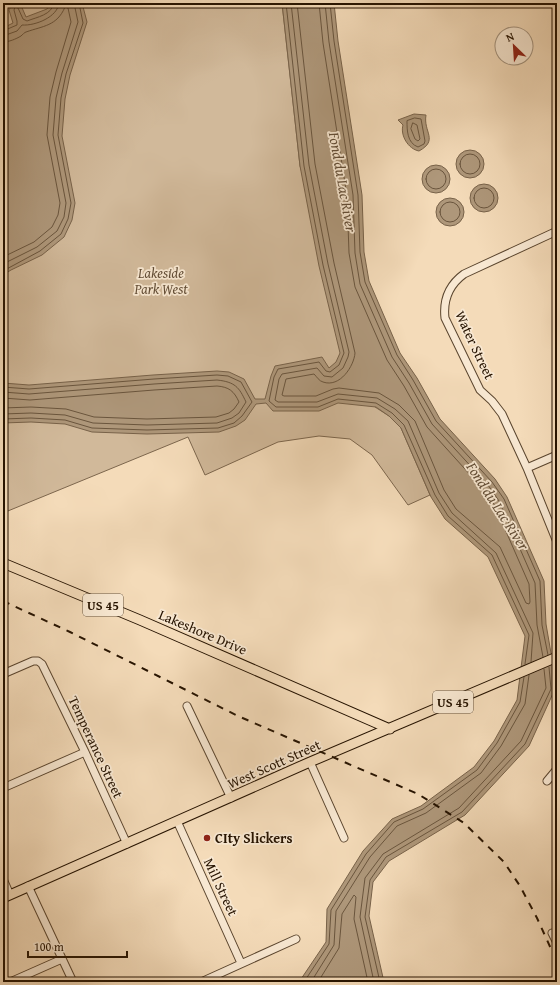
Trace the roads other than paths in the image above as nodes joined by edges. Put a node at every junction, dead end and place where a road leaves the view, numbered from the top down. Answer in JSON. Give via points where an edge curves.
{"nodes":[{"id":1,"x":557,"y":231,"type":"edge"},
{"id":2,"x":557,"y":454,"type":"edge"},
{"id":3,"x":527,"y":468,"type":"junction"},
{"id":4,"x":557,"y":542,"type":"edge"},
{"id":5,"x":3,"y":563,"type":"edge"},
{"id":6,"x":557,"y":657,"type":"edge"},
{"id":7,"x":3,"y":674,"type":"edge"},
{"id":8,"x":187,"y":706,"type":"dead end"},
{"id":9,"x":390,"y":729,"type":"junction"},
{"id":10,"x":85,"y":752,"type":"junction"},
{"id":11,"x":310,"y":762,"type":"junction"},
{"id":12,"x":557,"y":769,"type":"edge"},
{"id":13,"x":547,"y":781,"type":"dead end"},
{"id":14,"x":3,"y":788,"type":"edge"},
{"id":15,"x":231,"y":798,"type":"junction"},
{"id":16,"x":177,"y":821,"type":"junction"},
{"id":17,"x":344,"y":838,"type":"dead end"},
{"id":18,"x":127,"y":844,"type":"junction"},
{"id":19,"x":3,"y":879,"type":"edge"},
{"id":20,"x":28,"y":886,"type":"junction"},
{"id":21,"x":7,"y":896,"type":"edge"},
{"id":22,"x":552,"y":933,"type":"dead end"},
{"id":23,"x":296,"y":939,"type":"dead end"},
{"id":24,"x":557,"y":943,"type":"edge"},
{"id":25,"x":62,"y":959,"type":"junction"},
{"id":26,"x":241,"y":964,"type":"junction"},
{"id":27,"x":10,"y":982,"type":"edge"},
{"id":28,"x":73,"y":982,"type":"edge"},
{"id":29,"x":201,"y":982,"type":"edge"}],
"edges":[{"from":1,"to":3,"type":"street","name":"Water Street","via":[[464,274],[451,287],[445,304],[445,318],[480,390],[502,414]]},
{"from":2,"to":3,"type":"street"},
{"from":3,"to":4,"type":"street","name":"Water Street"},
{"from":5,"to":9,"type":"main road","name":"Lakeshore Drive","number":"US 45"},
{"from":6,"to":9,"type":"main road","name":"West Scott Street","number":"US 45"},
{"from":7,"to":10,"type":"street","name":"Temperance Street","via":[[32,662],[39,662],[47,671]]},
{"from":8,"to":15,"type":"street"},
{"from":9,"to":11,"type":"main road","name":"West Scott Street"},
{"from":10,"to":14,"type":"street"},
{"from":10,"to":18,"type":"street","name":"Temperance Street"},
{"from":11,"to":15,"type":"main road","name":"West Scott Street"},
{"from":11,"to":17,"type":"street"},
{"from":12,"to":13,"type":"street"},
{"from":15,"to":16,"type":"main road","name":"West Scott Street"},
{"from":16,"to":18,"type":"main road","name":"West Scott Street"},
{"from":16,"to":26,"type":"street","name":"Mill Street"},
{"from":18,"to":20,"type":"main road","name":"West Scott Street"},
{"from":19,"to":21,"type":"street"},
{"from":20,"to":21,"type":"main road","name":"West Scott Street"},
{"from":20,"to":25,"type":"street"},
{"from":22,"to":24,"type":"street"},
{"from":23,"to":26,"type":"street"},
{"from":25,"to":27,"type":"street"},
{"from":25,"to":28,"type":"street"},
{"from":26,"to":29,"type":"street"}]}
